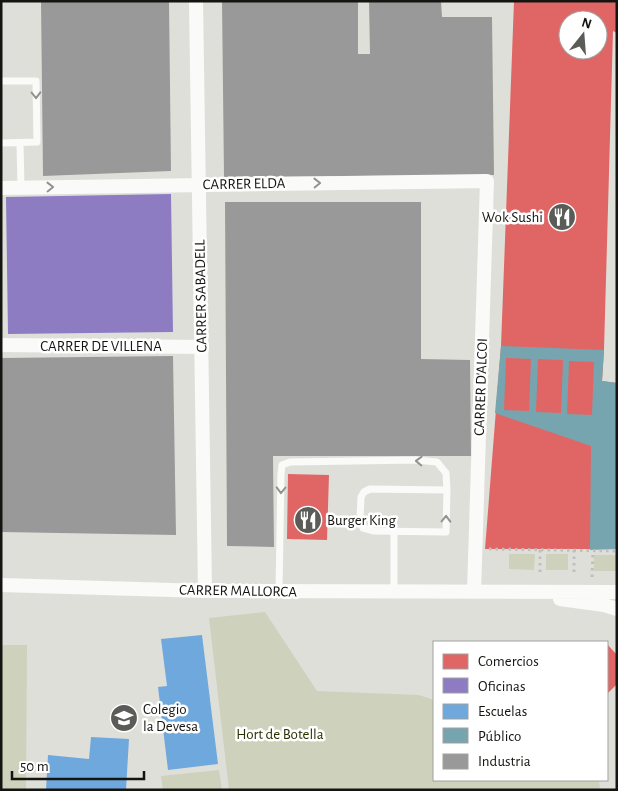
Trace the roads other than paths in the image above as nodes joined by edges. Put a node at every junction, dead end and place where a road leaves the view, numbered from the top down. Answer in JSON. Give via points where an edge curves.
{"nodes":[{"id":1,"x":196,"y":1,"type":"edge"},
{"id":2,"x":1,"y":81,"type":"edge"},
{"id":3,"x":1,"y":143,"type":"edge"},
{"id":4,"x":20,"y":143,"type":"junction"},
{"id":5,"x":487,"y":181,"type":"joint"},
{"id":6,"x":199,"y":185,"type":"junction"},
{"id":7,"x":1,"y":188,"type":"edge"},
{"id":8,"x":22,"y":188,"type":"junction"},
{"id":9,"x":1,"y":345,"type":"edge"},
{"id":10,"x":202,"y":346,"type":"junction"},
{"id":11,"x":447,"y":490,"type":"junction"},
{"id":12,"x":394,"y":532,"type":"junction"},
{"id":13,"x":1,"y":585,"type":"edge"},
{"id":14,"x":205,"y":591,"type":"junction"},
{"id":15,"x":279,"y":592,"type":"junction"},
{"id":16,"x":394,"y":592,"type":"junction"},
{"id":17,"x":474,"y":592,"type":"junction"},
{"id":18,"x":617,"y":592,"type":"edge"},
{"id":19,"x":617,"y":610,"type":"edge"}],
"edges":[{"from":1,"to":6,"type":"street","name":"CARRER SABADELL"},
{"from":2,"to":4,"type":"lane","one_way":true,"via":[[36,81],[37,142]]},
{"from":3,"to":4,"type":"lane"},
{"from":4,"to":8,"type":"lane"},
{"from":6,"to":5,"type":"street","name":"CARRER ELDA","one_way":true},
{"from":5,"to":17,"type":"street","name":"CARRER D'ALCOI"},
{"from":8,"to":6,"type":"street","name":"CARRER ELDA","one_way":true},
{"from":6,"to":10,"type":"street","name":"CARRER SABADELL"},
{"from":7,"to":8,"type":"street","name":"CARRER ELDA"},
{"from":9,"to":10,"type":"street","name":"CARRER DE VILLENA"},
{"from":10,"to":14,"type":"street","name":"CARRER SABADELL"},
{"from":12,"to":11,"type":"lane","one_way":true,"via":[[446,532]]},
{"from":11,"to":12,"type":"lane","via":[[370,489],[364,492],[360,520],[363,528]]},
{"from":11,"to":15,"type":"lane","one_way":true,"via":[[446,473],[437,462],[290,462],[282,466]]},
{"from":12,"to":16,"type":"lane"},
{"from":13,"to":14,"type":"street","name":"CARRER MALLORCA"},
{"from":14,"to":15,"type":"street","name":"CARRER MALLORCA"},
{"from":15,"to":16,"type":"street","name":"CARRER MALLORCA"},
{"from":16,"to":17,"type":"street","name":"CARRER MALLORCA"},
{"from":17,"to":18,"type":"street","name":"CARRER MALLORCA"},
{"from":17,"to":19,"type":"street","name":"CARRER MALLORCA","via":[[538,596],[604,605]]}]}
